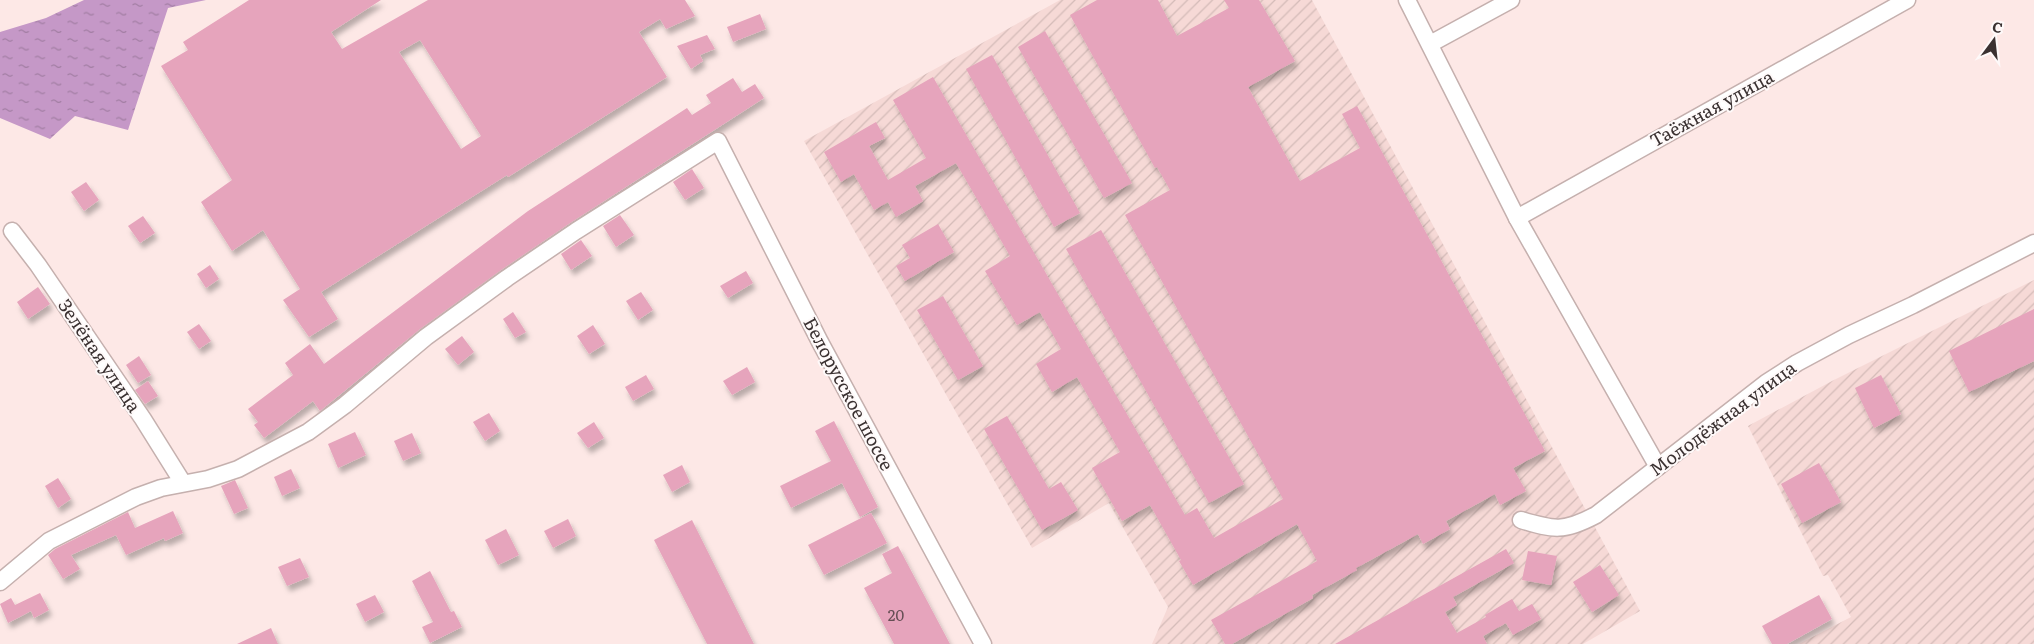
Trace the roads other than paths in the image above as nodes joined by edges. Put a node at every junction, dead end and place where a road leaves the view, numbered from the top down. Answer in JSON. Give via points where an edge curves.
{"nodes":[{"id":1,"x":1406,"y":0,"type":"edge"},
{"id":2,"x":1511,"y":0,"type":"edge"},
{"id":3,"x":1907,"y":0,"type":"edge"},
{"id":4,"x":1430,"y":44,"type":"junction"},
{"id":5,"x":1517,"y":218,"type":"junction"},
{"id":6,"x":12,"y":231,"type":"dead end"},
{"id":7,"x":2034,"y":243,"type":"edge"},
{"id":8,"x":1658,"y":467,"type":"junction"},
{"id":9,"x":183,"y":483,"type":"junction"},
{"id":10,"x":1521,"y":520,"type":"dead end"},
{"id":11,"x":0,"y":582,"type":"edge"},
{"id":12,"x":983,"y":644,"type":"edge"}],
"edges":[{"from":1,"to":4,"type":"street"},
{"from":2,"to":4,"type":"street"},
{"from":3,"to":5,"type":"street","name":"Таёжная улица"},
{"from":4,"to":5,"type":"street"},
{"from":5,"to":8,"type":"street"},
{"from":6,"to":9,"type":"street","name":"Зелёная улица","via":[[143,419]]},
{"from":7,"to":8,"type":"street","name":"Молодёжная улица","via":[[1797,363],[1766,383]]},
{"from":8,"to":10,"type":"street","name":"Молодёжная улица","via":[[1596,515],[1576,526],[1546,528]]},
{"from":9,"to":11,"type":"street","via":[[136,497],[49,541]]},
{"from":9,"to":12,"type":"street","name":"Белорусское шоссе","via":[[238,469],[308,432],[426,337],[507,278],[718,141],[820,342]]}]}
